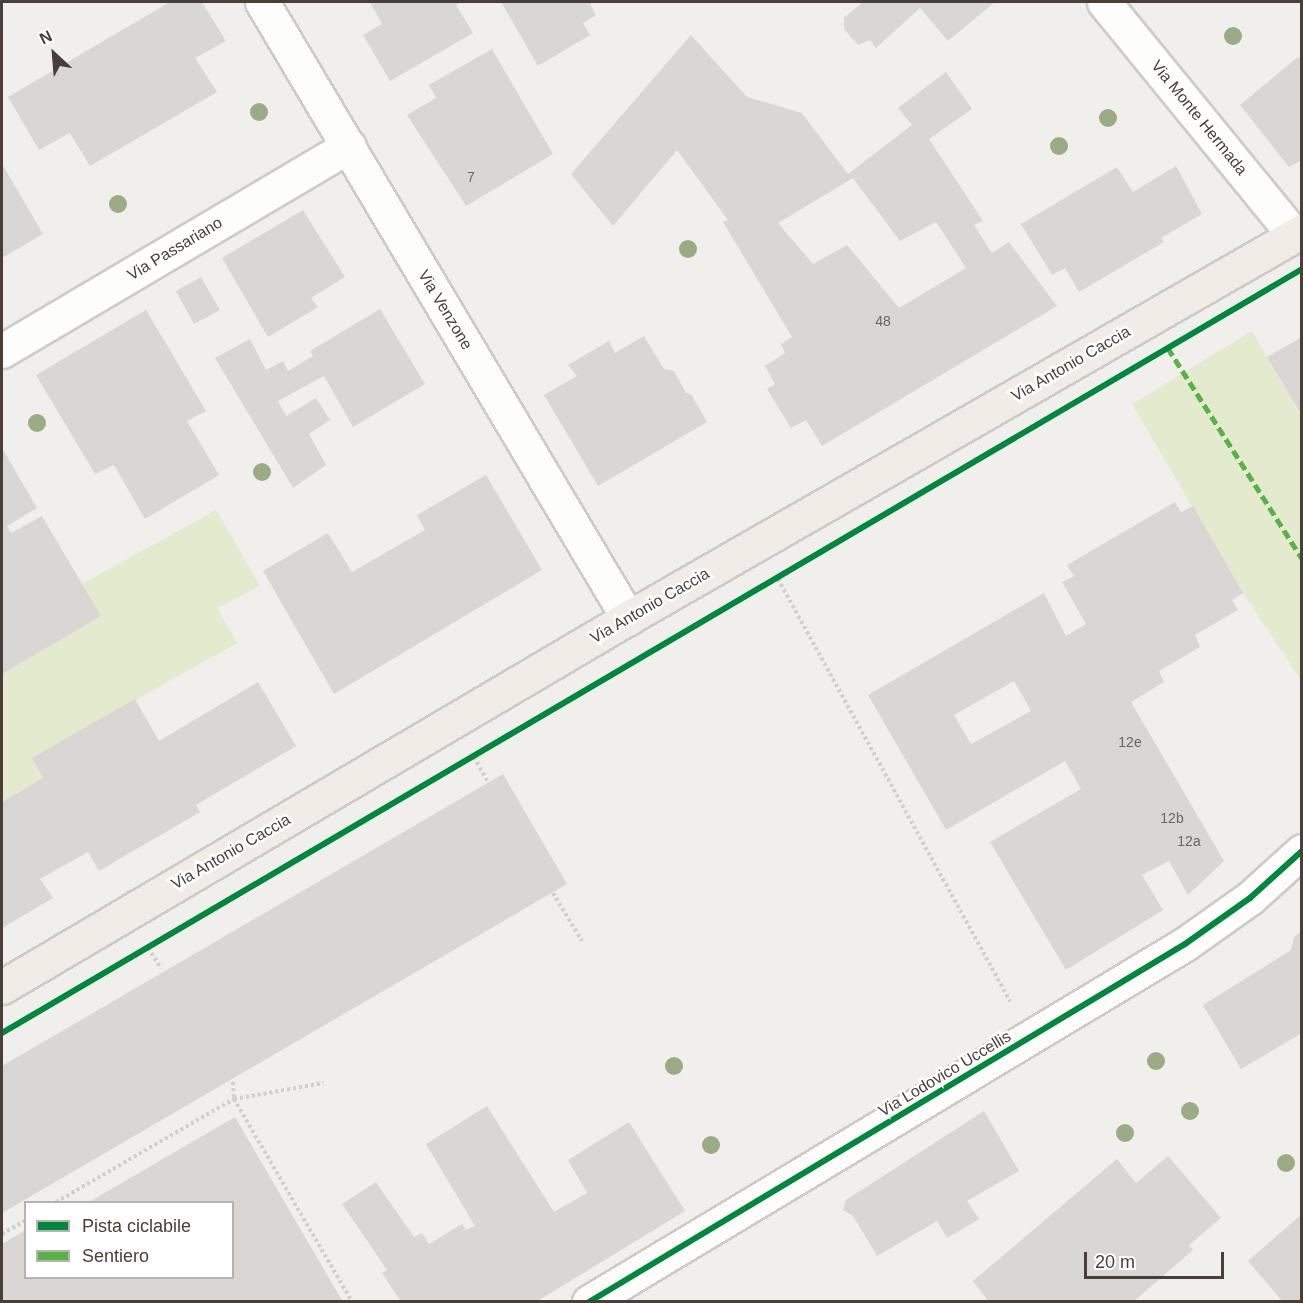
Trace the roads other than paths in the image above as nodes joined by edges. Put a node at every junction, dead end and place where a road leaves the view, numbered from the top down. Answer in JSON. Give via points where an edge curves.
{"nodes":[{"id":1,"x":262,"y":2,"type":"edge"},
{"id":2,"x":1104,"y":2,"type":"edge"},
{"id":3,"x":348,"y":146,"type":"junction"},
{"id":4,"x":1298,"y":233,"type":"edge"},
{"id":5,"x":2,"y":351,"type":"edge"},
{"id":6,"x":628,"y":618,"type":"junction"},
{"id":7,"x":1302,"y":851,"type":"edge"},
{"id":8,"x":2,"y":987,"type":"edge"},
{"id":9,"x":589,"y":1302,"type":"edge"}],
"edges":[{"from":1,"to":3,"type":"street","name":"Via Venzone"},
{"from":2,"to":4,"type":"street","name":"Via Monte Hermada"},
{"from":3,"to":5,"type":"street","name":"Via Passariano"},
{"from":3,"to":6,"type":"street","name":"Via Venzone"},
{"from":4,"to":6,"type":"main road","name":"Via Antonio Caccia"},
{"from":6,"to":8,"type":"main road","name":"Via Antonio Caccia"},
{"from":7,"to":9,"type":"street","name":"Via Lodovico Uccellis","via":[[1250,898],[1185,944]]}]}
